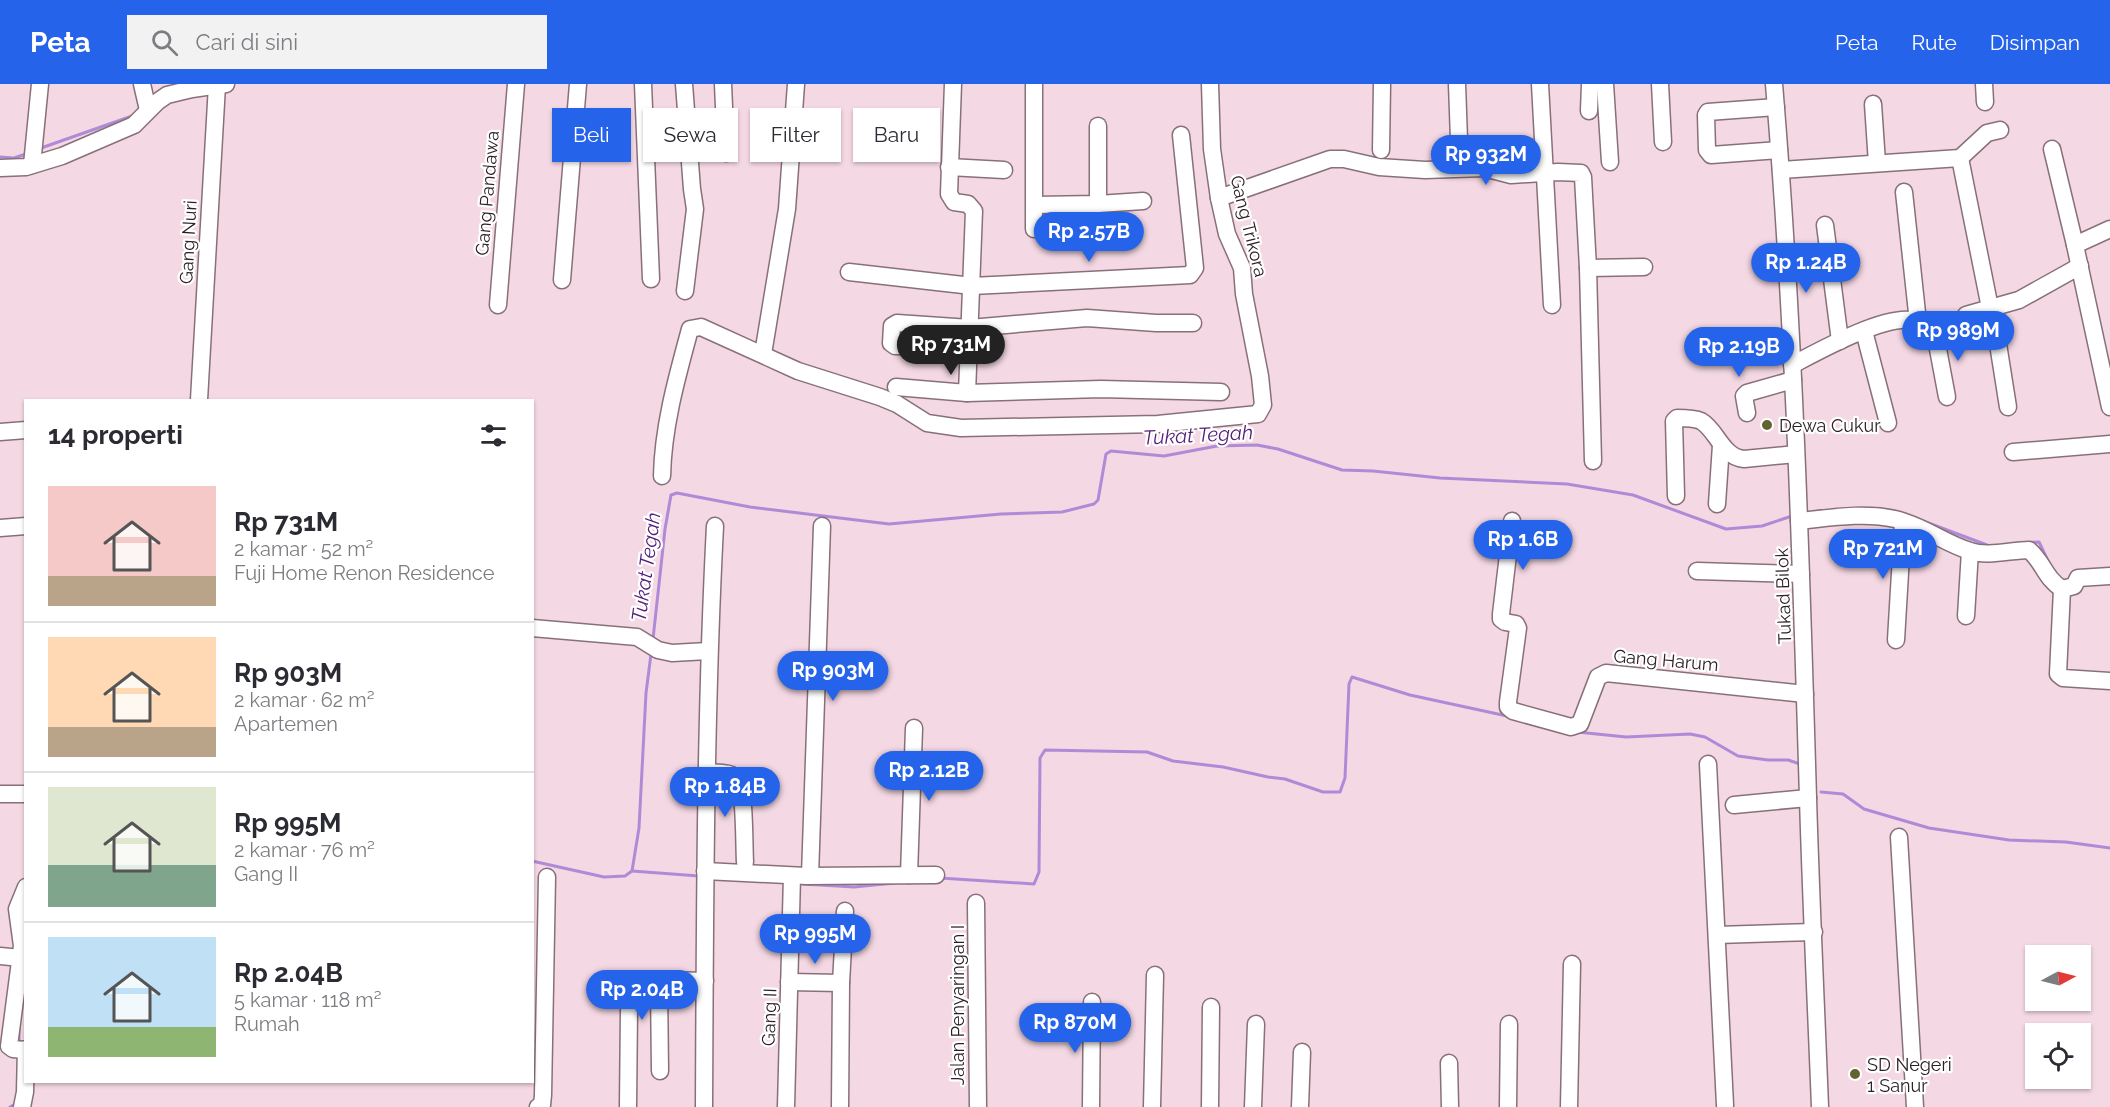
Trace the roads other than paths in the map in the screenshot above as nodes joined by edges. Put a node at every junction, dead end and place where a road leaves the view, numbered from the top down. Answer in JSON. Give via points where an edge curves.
{"nodes":[{"id":1,"x":40,"y":84,"type":"edge"},
{"id":2,"x":142,"y":84,"type":"edge"},
{"id":3,"x":516,"y":84,"type":"edge"},
{"id":4,"x":578,"y":84,"type":"edge"},
{"id":5,"x":643,"y":84,"type":"edge"},
{"id":6,"x":684,"y":84,"type":"edge"},
{"id":7,"x":723,"y":84,"type":"edge"},
{"id":8,"x":796,"y":84,"type":"edge"},
{"id":9,"x":953,"y":84,"type":"edge"},
{"id":10,"x":1034,"y":84,"type":"edge"},
{"id":11,"x":1210,"y":84,"type":"edge"},
{"id":12,"x":1382,"y":84,"type":"edge"},
{"id":13,"x":1457,"y":84,"type":"edge"},
{"id":14,"x":1540,"y":84,"type":"edge"},
{"id":15,"x":1590,"y":84,"type":"edge"},
{"id":16,"x":1605,"y":84,"type":"edge"},
{"id":17,"x":1660,"y":84,"type":"edge"},
{"id":18,"x":1774,"y":84,"type":"edge"},
{"id":19,"x":1984,"y":84,"type":"edge"},
{"id":20,"x":221,"y":85,"type":"edge"},
{"id":21,"x":192,"y":86,"type":"edge"},
{"id":22,"x":1985,"y":102,"type":"dead end"},
{"id":23,"x":1873,"y":104,"type":"dead end"},
{"id":24,"x":1776,"y":106,"type":"junction"},
{"id":25,"x":724,"y":108,"type":"edge"},
{"id":26,"x":794,"y":108,"type":"edge"},
{"id":27,"x":148,"y":110,"type":"junction"},
{"id":28,"x":1589,"y":111,"type":"dead end"},
{"id":29,"x":1098,"y":126,"type":"dead end"},
{"id":30,"x":2000,"y":130,"type":"dead end"},
{"id":31,"x":1180,"y":135,"type":"dead end"},
{"id":32,"x":1663,"y":142,"type":"dead end"},
{"id":33,"x":2052,"y":149,"type":"dead end"},
{"id":34,"x":1381,"y":150,"type":"dead end"},
{"id":35,"x":1779,"y":150,"type":"junction"},
{"id":36,"x":1960,"y":158,"type":"junction"},
{"id":37,"x":791,"y":162,"type":"edge"},
{"id":38,"x":1610,"y":162,"type":"dead end"},
{"id":39,"x":1877,"y":163,"type":"junction"},
{"id":40,"x":32,"y":165,"type":"junction"},
{"id":41,"x":950,"y":167,"type":"junction"},
{"id":42,"x":0,"y":168,"type":"edge"},
{"id":43,"x":1460,"y":168,"type":"junction"},
{"id":44,"x":1004,"y":170,"type":"dead end"},
{"id":45,"x":1781,"y":170,"type":"junction"},
{"id":46,"x":1544,"y":174,"type":"junction"},
{"id":47,"x":1904,"y":192,"type":"dead end"},
{"id":48,"x":1219,"y":198,"type":"junction"},
{"id":49,"x":1143,"y":201,"type":"dead end"},
{"id":50,"x":1098,"y":204,"type":"junction"},
{"id":51,"x":1035,"y":205,"type":"junction"},
{"id":52,"x":1825,"y":225,"type":"dead end"},
{"id":53,"x":1034,"y":229,"type":"dead end"},
{"id":54,"x":2110,"y":229,"type":"edge"},
{"id":55,"x":2075,"y":245,"type":"junction"},
{"id":56,"x":2080,"y":266,"type":"junction"},
{"id":57,"x":1644,"y":267,"type":"dead end"},
{"id":58,"x":1588,"y":268,"type":"junction"},
{"id":59,"x":849,"y":272,"type":"dead end"},
{"id":60,"x":651,"y":279,"type":"dead end"},
{"id":61,"x":562,"y":280,"type":"dead end"},
{"id":62,"x":972,"y":286,"type":"junction"},
{"id":63,"x":685,"y":291,"type":"dead end"},
{"id":64,"x":498,"y":305,"type":"dead end"},
{"id":65,"x":1552,"y":305,"type":"dead end"},
{"id":66,"x":1990,"y":308,"type":"junction"},
{"id":67,"x":1193,"y":323,"type":"dead end"},
{"id":68,"x":970,"y":327,"type":"junction"},
{"id":69,"x":1927,"y":327,"type":"junction"},
{"id":70,"x":1864,"y":331,"type":"junction"},
{"id":71,"x":1840,"y":340,"type":"junction"},
{"id":72,"x":970,"y":347,"type":"junction"},
{"id":73,"x":763,"y":354,"type":"junction"},
{"id":74,"x":1792,"y":373,"type":"junction"},
{"id":75,"x":896,"y":387,"type":"dead end"},
{"id":76,"x":1221,"y":392,"type":"dead end"},
{"id":77,"x":967,"y":393,"type":"junction"},
{"id":78,"x":1947,"y":397,"type":"dead end"},
{"id":79,"x":199,"y":399,"type":"edge"},
{"id":80,"x":2008,"y":407,"type":"dead end"},
{"id":81,"x":2110,"y":407,"type":"edge"},
{"id":82,"x":1747,"y":413,"type":"dead end"},
{"id":83,"x":1888,"y":423,"type":"dead end"},
{"id":84,"x":24,"y":430,"type":"edge"},
{"id":85,"x":0,"y":432,"type":"edge"},
{"id":86,"x":2110,"y":444,"type":"edge"},
{"id":87,"x":1721,"y":445,"type":"junction"},
{"id":88,"x":2013,"y":452,"type":"dead end"},
{"id":89,"x":1796,"y":454,"type":"junction"},
{"id":90,"x":1593,"y":461,"type":"dead end"},
{"id":91,"x":662,"y":476,"type":"dead end"},
{"id":92,"x":1676,"y":496,"type":"dead end"},
{"id":93,"x":1717,"y":504,"type":"dead end"},
{"id":94,"x":1798,"y":514,"type":"junction"},
{"id":95,"x":1512,"y":521,"type":"dead end"},
{"id":96,"x":1904,"y":522,"type":"junction"},
{"id":97,"x":24,"y":526,"type":"edge"},
{"id":98,"x":715,"y":526,"type":"dead end"},
{"id":99,"x":822,"y":526,"type":"dead end"},
{"id":100,"x":0,"y":528,"type":"edge"},
{"id":101,"x":1970,"y":551,"type":"junction"},
{"id":102,"x":1697,"y":571,"type":"dead end"},
{"id":103,"x":1801,"y":574,"type":"junction"},
{"id":104,"x":2110,"y":576,"type":"edge"},
{"id":105,"x":2062,"y":589,"type":"junction"},
{"id":106,"x":1966,"y":616,"type":"dead end"},
{"id":107,"x":534,"y":628,"type":"edge"},
{"id":108,"x":1896,"y":640,"type":"dead end"},
{"id":109,"x":708,"y":651,"type":"junction"},
{"id":110,"x":2110,"y":681,"type":"edge"},
{"id":111,"x":1805,"y":694,"type":"junction"},
{"id":112,"x":914,"y":728,"type":"dead end"},
{"id":113,"x":1708,"y":764,"type":"dead end"},
{"id":114,"x":706,"y":772,"type":"junction"},
{"id":115,"x":0,"y":794,"type":"edge"},
{"id":116,"x":24,"y":794,"type":"edge"},
{"id":117,"x":1808,"y":798,"type":"junction"},
{"id":118,"x":1734,"y":805,"type":"dead end"},
{"id":119,"x":1899,"y":837,"type":"dead end"},
{"id":120,"x":745,"y":862,"type":"dead end"},
{"id":121,"x":705,"y":871,"type":"junction"},
{"id":122,"x":909,"y":875,"type":"junction"},
{"id":123,"x":936,"y":875,"type":"dead end"},
{"id":124,"x":810,"y":876,"type":"junction"},
{"id":125,"x":547,"y":877,"type":"dead end"},
{"id":126,"x":791,"y":881,"type":"junction"},
{"id":127,"x":24,"y":892,"type":"edge"},
{"id":128,"x":976,"y":903,"type":"dead end"},
{"id":129,"x":845,"y":911,"type":"dead end"},
{"id":130,"x":1814,"y":932,"type":"junction"},
{"id":131,"x":1717,"y":935,"type":"junction"},
{"id":132,"x":0,"y":956,"type":"edge"},
{"id":133,"x":21,"y":958,"type":"junction"},
{"id":134,"x":1572,"y":964,"type":"dead end"},
{"id":135,"x":1155,"y":975,"type":"dead end"},
{"id":136,"x":705,"y":981,"type":"junction"},
{"id":137,"x":789,"y":982,"type":"junction"},
{"id":138,"x":841,"y":983,"type":"junction"},
{"id":139,"x":1092,"y":1002,"type":"dead end"},
{"id":140,"x":1211,"y":1007,"type":"dead end"},
{"id":141,"x":629,"y":1009,"type":"dead end"},
{"id":142,"x":1256,"y":1024,"type":"dead end"},
{"id":143,"x":1509,"y":1024,"type":"dead end"},
{"id":144,"x":21,"y":1049,"type":"edge"},
{"id":145,"x":1302,"y":1052,"type":"dead end"},
{"id":146,"x":1449,"y":1063,"type":"dead end"},
{"id":147,"x":660,"y":1071,"type":"dead end"},
{"id":148,"x":24,"y":1081,"type":"edge"},
{"id":149,"x":24,"y":1083,"type":"edge"},
{"id":150,"x":1725,"y":1105,"type":"dead end"},
{"id":151,"x":22,"y":1107,"type":"edge"},
{"id":152,"x":538,"y":1107,"type":"edge"},
{"id":153,"x":628,"y":1107,"type":"edge"},
{"id":154,"x":704,"y":1107,"type":"edge"},
{"id":155,"x":786,"y":1107,"type":"edge"},
{"id":156,"x":840,"y":1107,"type":"edge"},
{"id":157,"x":978,"y":1107,"type":"edge"},
{"id":158,"x":1091,"y":1107,"type":"edge"},
{"id":159,"x":1152,"y":1107,"type":"edge"},
{"id":160,"x":1210,"y":1107,"type":"edge"},
{"id":161,"x":1253,"y":1107,"type":"edge"},
{"id":162,"x":1299,"y":1107,"type":"edge"},
{"id":163,"x":1450,"y":1107,"type":"edge"},
{"id":164,"x":1508,"y":1107,"type":"edge"},
{"id":165,"x":1569,"y":1107,"type":"edge"},
{"id":166,"x":1820,"y":1107,"type":"edge"},
{"id":167,"x":1915,"y":1107,"type":"edge"}],
"edges":[{"from":1,"to":40,"type":"street"},
{"from":2,"to":27,"type":"street"},
{"from":3,"to":64,"type":"street","name":"Gang Pandawa"},
{"from":4,"to":61,"type":"street"},
{"from":5,"to":60,"type":"street"},
{"from":6,"to":63,"type":"street","via":[[695,209]]},
{"from":7,"to":25,"type":"street"},
{"from":8,"to":26,"type":"street"},
{"from":9,"to":41,"type":"street"},
{"from":10,"to":51,"type":"street"},
{"from":11,"to":48,"type":"street","name":"Gang Trikora","via":[[1212,149]]},
{"from":12,"to":34,"type":"street"},
{"from":13,"to":43,"type":"street"},
{"from":14,"to":46,"type":"street"},
{"from":15,"to":28,"type":"street"},
{"from":16,"to":38,"type":"street"},
{"from":17,"to":32,"type":"street"},
{"from":18,"to":24,"type":"street","name":"Tukad Bilok"},
{"from":19,"to":22,"type":"street"},
{"from":20,"to":21,"type":"street"},
{"from":20,"to":79,"type":"street","name":"Gang Nuri"},
{"from":21,"to":27,"type":"street","via":[[167,95]]},
{"from":23,"to":39,"type":"street"},
{"from":24,"to":35,"type":"street","name":"Tukad Bilok"},
{"from":24,"to":35,"type":"street","via":[[1708,112],[1707,150],[1711,155]]},
{"from":27,"to":40,"type":"street","via":[[124,130]]},
{"from":29,"to":50,"type":"street"},
{"from":30,"to":36,"type":"street","via":[[1987,133]]},
{"from":31,"to":62,"type":"street","via":[[1195,268],[1192,274]]},
{"from":33,"to":55,"type":"street"},
{"from":35,"to":45,"type":"street","name":"Tukad Bilok"},
{"from":36,"to":39,"type":"street"},
{"from":36,"to":66,"type":"street"},
{"from":37,"to":73,"type":"street"},
{"from":39,"to":45,"type":"street"},
{"from":40,"to":42,"type":"street"},
{"from":41,"to":44,"type":"street"},
{"from":41,"to":62,"type":"street","via":[[950,198],[968,204],[974,211]]},
{"from":43,"to":46,"type":"street","via":[[1484,168],[1511,175]]},
{"from":43,"to":48,"type":"street","via":[[1379,167],[1330,159]]},
{"from":45,"to":74,"type":"street","name":"Tukad Bilok"},
{"from":46,"to":58,"type":"street","via":[[1578,172],[1583,177]]},
{"from":46,"to":65,"type":"street"},
{"from":47,"to":69,"type":"street"},
{"from":48,"to":73,"type":"street","name":"Gang Trikora","via":[[1227,234],[1242,268],[1260,376],[1263,405],[1255,415],[1158,424],[961,428],[927,423],[897,404],[798,371]]},
{"from":49,"to":50,"type":"street"},
{"from":50,"to":51,"type":"street"},
{"from":51,"to":53,"type":"street"},
{"from":52,"to":71,"type":"street"},
{"from":54,"to":55,"type":"street"},
{"from":55,"to":56,"type":"street"},
{"from":56,"to":66,"type":"street","via":[[2019,300]]},
{"from":56,"to":81,"type":"street"},
{"from":57,"to":58,"type":"street"},
{"from":58,"to":90,"type":"street"},
{"from":59,"to":62,"type":"street"},
{"from":62,"to":68,"type":"street"},
{"from":66,"to":69,"type":"street"},
{"from":67,"to":68,"type":"street","via":[[1087,318]]},
{"from":68,"to":72,"type":"street"},
{"from":68,"to":72,"type":"street","via":[[897,323],[892,326],[891,343]]},
{"from":69,"to":70,"type":"street","via":[[1903,320]]},
{"from":69,"to":78,"type":"street"},
{"from":69,"to":80,"type":"street","via":[[1994,321]]},
{"from":70,"to":71,"type":"street"},
{"from":70,"to":83,"type":"street"},
{"from":71,"to":74,"type":"street"},
{"from":72,"to":77,"type":"street"},
{"from":73,"to":91,"type":"street","via":[[701,327],[690,329],[671,403]]},
{"from":74,"to":82,"type":"street","via":[[1747,393]]},
{"from":74,"to":89,"type":"street","name":"Tukad Bilok"},
{"from":75,"to":77,"type":"street"},
{"from":76,"to":77,"type":"street","via":[[1101,389]]},
{"from":84,"to":85,"type":"street"},
{"from":86,"to":88,"type":"street"},
{"from":87,"to":89,"type":"street","via":[[1740,459]]},
{"from":87,"to":92,"type":"street","via":[[1701,421],[1675,419]]},
{"from":87,"to":93,"type":"street"},
{"from":89,"to":94,"type":"street","name":"Tukad Bilok"},
{"from":94,"to":96,"type":"street","via":[[1872,516]]},
{"from":94,"to":103,"type":"street","name":"Tukad Bilok"},
{"from":95,"to":111,"type":"street","name":"Gang Harum","via":[[1501,619],[1518,628],[1508,702],[1513,711],[1577,726],[1598,677],[1606,673]]},
{"from":96,"to":101,"type":"street"},
{"from":96,"to":108,"type":"street"},
{"from":97,"to":100,"type":"street"},
{"from":98,"to":109,"type":"street"},
{"from":99,"to":124,"type":"street"},
{"from":101,"to":105,"type":"street","via":[[1988,554],[2029,549],[2050,580]]},
{"from":101,"to":106,"type":"street"},
{"from":102,"to":103,"type":"street"},
{"from":103,"to":111,"type":"street","name":"Tukad Bilok"},
{"from":104,"to":105,"type":"street","via":[[2078,578],[2074,586]]},
{"from":105,"to":110,"type":"street","via":[[2058,674],[2063,678]]},
{"from":107,"to":109,"type":"street","via":[[637,637],[672,653]]},
{"from":109,"to":114,"type":"street"},
{"from":111,"to":117,"type":"street","name":"Tukad Bilok"},
{"from":112,"to":122,"type":"street"},
{"from":113,"to":131,"type":"street"},
{"from":114,"to":120,"type":"street","via":[[731,774],[738,780]]},
{"from":114,"to":121,"type":"street"},
{"from":115,"to":116,"type":"street"},
{"from":117,"to":118,"type":"street"},
{"from":117,"to":130,"type":"street","name":"Tukad Bilok"},
{"from":119,"to":167,"type":"street"},
{"from":121,"to":126,"type":"street"},
{"from":121,"to":136,"type":"street"},
{"from":122,"to":123,"type":"street"},
{"from":122,"to":124,"type":"street"},
{"from":124,"to":126,"type":"street"},
{"from":125,"to":152,"type":"street","via":[[543,1095]]},
{"from":126,"to":137,"type":"street","name":"Gang II"},
{"from":127,"to":133,"type":"street","via":[[17,909]]},
{"from":128,"to":157,"type":"street","name":"Jalan Penyaringan I"},
{"from":129,"to":138,"type":"street"},
{"from":130,"to":131,"type":"street"},
{"from":130,"to":166,"type":"street","name":"Tukad Bilok"},
{"from":131,"to":150,"type":"street"},
{"from":132,"to":133,"type":"street"},
{"from":133,"to":144,"type":"street","via":[[9,1046]]},
{"from":134,"to":165,"type":"street"},
{"from":135,"to":159,"type":"street"},
{"from":136,"to":147,"type":"street","via":[[666,980],[659,985]]},
{"from":136,"to":154,"type":"street"},
{"from":137,"to":138,"type":"street"},
{"from":137,"to":155,"type":"street","name":"Gang II"},
{"from":138,"to":156,"type":"street"},
{"from":139,"to":158,"type":"street"},
{"from":140,"to":160,"type":"street"},
{"from":141,"to":153,"type":"street"},
{"from":142,"to":161,"type":"street"},
{"from":143,"to":164,"type":"street"},
{"from":144,"to":148,"type":"street"},
{"from":145,"to":162,"type":"street"},
{"from":146,"to":163,"type":"street"},
{"from":149,"to":151,"type":"street"}]}
